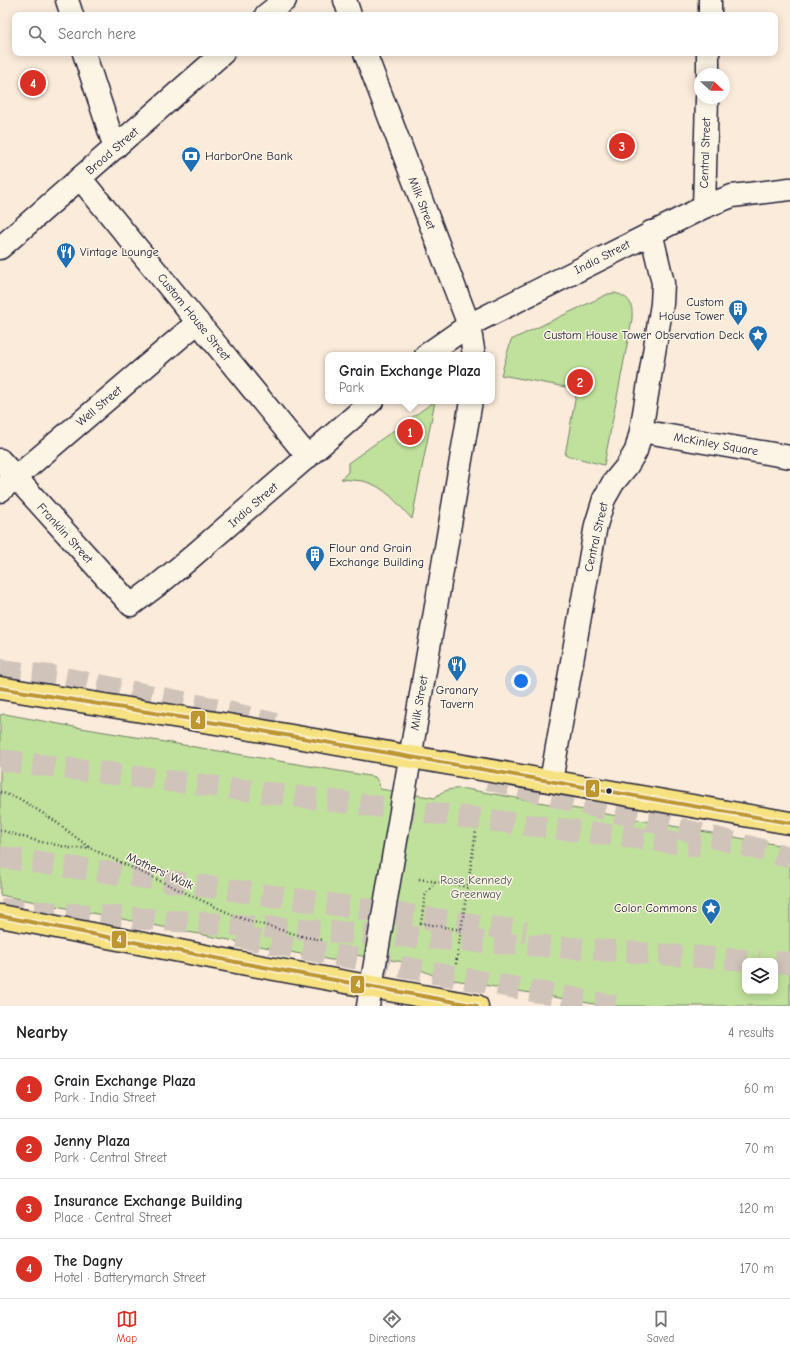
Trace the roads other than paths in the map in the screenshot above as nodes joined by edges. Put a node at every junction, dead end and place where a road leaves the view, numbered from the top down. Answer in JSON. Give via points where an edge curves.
{"nodes":[{"id":1,"x":67,"y":0,"type":"edge"},
{"id":2,"x":285,"y":0,"type":"edge"},
{"id":3,"x":345,"y":0,"type":"edge"},
{"id":4,"x":710,"y":0,"type":"edge"},
{"id":5,"x":71,"y":12,"type":"edge"},
{"id":6,"x":270,"y":12,"type":"edge"},
{"id":7,"x":349,"y":12,"type":"edge"},
{"id":8,"x":710,"y":12,"type":"edge"},
{"id":9,"x":85,"y":56,"type":"edge"},
{"id":10,"x":220,"y":56,"type":"edge"},
{"id":11,"x":366,"y":56,"type":"edge"},
{"id":12,"x":708,"y":56,"type":"edge"},
{"id":13,"x":708,"y":68,"type":"edge"},
{"id":14,"x":707,"y":104,"type":"edge"},
{"id":15,"x":115,"y":148,"type":"junction"},
{"id":16,"x":80,"y":178,"type":"junction"},
{"id":17,"x":790,"y":189,"type":"edge"},
{"id":18,"x":704,"y":207,"type":"junction"},
{"id":19,"x":651,"y":232,"type":"junction"},
{"id":20,"x":0,"y":248,"type":"edge"},
{"id":21,"x":198,"y":322,"type":"junction"},
{"id":22,"x":469,"y":325,"type":"junction"},
{"id":23,"x":430,"y":352,"type":"edge"},
{"id":24,"x":474,"y":352,"type":"edge"},
{"id":25,"x":369,"y":404,"type":"edge"},
{"id":26,"x":470,"y":404,"type":"edge"},
{"id":27,"x":641,"y":431,"type":"junction"},
{"id":28,"x":308,"y":457,"type":"junction"},
{"id":29,"x":790,"y":457,"type":"edge"},
{"id":30,"x":0,"y":460,"type":"edge"},
{"id":31,"x":7,"y":484,"type":"edge"},
{"id":32,"x":131,"y":605,"type":"joint"},
{"id":33,"x":0,"y":688,"type":"edge"},
{"id":34,"x":410,"y":757,"type":"junction"},
{"id":35,"x":550,"y":781,"type":"junction"},
{"id":36,"x":790,"y":823,"type":"edge"},
{"id":37,"x":0,"y":916,"type":"edge"},
{"id":38,"x":370,"y":996,"type":"edge"},
{"id":39,"x":477,"y":1006,"type":"edge"}],
"edges":[{"from":1,"to":5,"type":"main road"},
{"from":2,"to":6,"type":"main road"},
{"from":3,"to":7,"type":"main road"},
{"from":4,"to":8,"type":"main road"},
{"from":9,"to":15,"type":"main road"},
{"from":10,"to":15,"type":"main road","name":"Broad Street"},
{"from":11,"to":22,"type":"main road","name":"Milk Street"},
{"from":12,"to":13,"type":"main road"},
{"from":14,"to":18,"type":"main road","name":"Central Street"},
{"from":15,"to":16,"type":"main road","name":"Broad Street"},
{"from":16,"to":20,"type":"main road","name":"Broad Street"},
{"from":16,"to":21,"type":"main road","name":"Custom House Street"},
{"from":17,"to":18,"type":"main road","name":"India Street","via":[[732,196]]},
{"from":18,"to":19,"type":"main road","name":"India Street"},
{"from":19,"to":22,"type":"main road","name":"India Street"},
{"from":19,"to":27,"type":"main road","name":"Central Street","via":[[663,283],[662,304]]},
{"from":21,"to":28,"type":"main road","name":"Custom House Street"},
{"from":21,"to":31,"type":"main road","name":"Well Street"},
{"from":22,"to":23,"type":"main road","name":"India Street"},
{"from":22,"to":24,"type":"main road","name":"Milk Street"},
{"from":25,"to":28,"type":"main road","name":"India Street"},
{"from":26,"to":34,"type":"main road","name":"Milk Street"},
{"from":27,"to":29,"type":"main road","name":"McKinley Square"},
{"from":27,"to":35,"type":"main road","name":"Central Street","via":[[636,451],[604,499],[596,525]]},
{"from":28,"to":32,"type":"main road","name":"India Street","via":[[187,561]]},
{"from":30,"to":31,"type":"main road","name":"Franklin Street"},
{"from":31,"to":32,"type":"main road","name":"Franklin Street"},
{"from":33,"to":34,"type":"main road"},
{"from":34,"to":35,"type":"main road"},
{"from":34,"to":38,"type":"main road","name":"Milk Street"},
{"from":35,"to":36,"type":"main road"},
{"from":37,"to":38,"type":"main road"},
{"from":38,"to":39,"type":"main road"}]}
